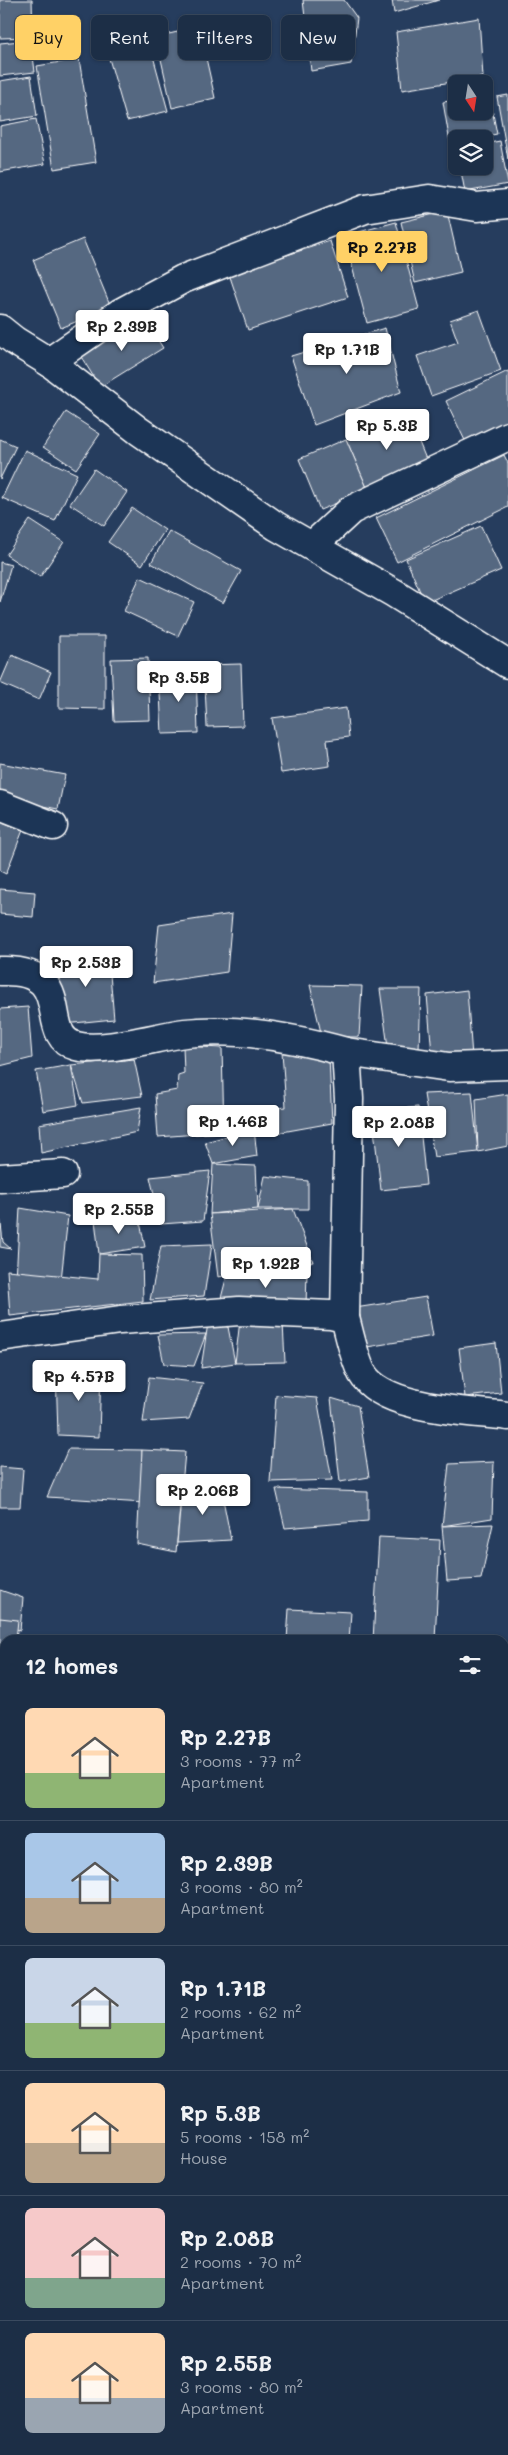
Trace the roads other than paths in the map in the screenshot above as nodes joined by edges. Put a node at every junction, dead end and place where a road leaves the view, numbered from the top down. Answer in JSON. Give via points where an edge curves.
{"nodes":[{"id":1,"x":508,"y":204,"type":"edge"},
{"id":2,"x":0,"y":329,"type":"edge"},
{"id":3,"x":49,"y":362,"type":"junction"},
{"id":4,"x":508,"y":436,"type":"edge"},
{"id":5,"x":312,"y":546,"type":"junction"},
{"id":6,"x":508,"y":664,"type":"edge"},
{"id":7,"x":0,"y":805,"type":"edge"},
{"id":8,"x":53,"y":826,"type":"dead end"},
{"id":9,"x":0,"y":971,"type":"edge"},
{"id":10,"x":346,"y":1052,"type":"junction"},
{"id":11,"x":508,"y":1065,"type":"edge"},
{"id":12,"x":63,"y":1174,"type":"dead end"},
{"id":13,"x":0,"y":1178,"type":"edge"},
{"id":14,"x":345,"y":1318,"type":"junction"},
{"id":15,"x":0,"y":1337,"type":"edge"},
{"id":16,"x":508,"y":1416,"type":"edge"}],
"edges":[{"from":1,"to":3,"type":"street","via":[[476,207],[429,199],[364,209],[183,280],[120,313]]},
{"from":2,"to":3,"type":"street"},
{"from":3,"to":5,"type":"street","via":[[164,448],[276,526]]},
{"from":4,"to":5,"type":"street","via":[[351,510]]},
{"from":5,"to":6,"type":"street"},
{"from":7,"to":8,"type":"street"},
{"from":9,"to":10,"type":"street","via":[[21,970],[35,975],[52,1000],[59,1032],[64,1040],[76,1046],[102,1047],[186,1033],[244,1032]]},
{"from":10,"to":11,"type":"street","via":[[449,1067]]},
{"from":10,"to":14,"type":"street","via":[[349,1099]]},
{"from":12,"to":13,"type":"street"},
{"from":14,"to":15,"type":"street","via":[[310,1312],[239,1311],[120,1320]]},
{"from":14,"to":16,"type":"street","via":[[363,1374],[382,1393],[403,1402]]}]}
